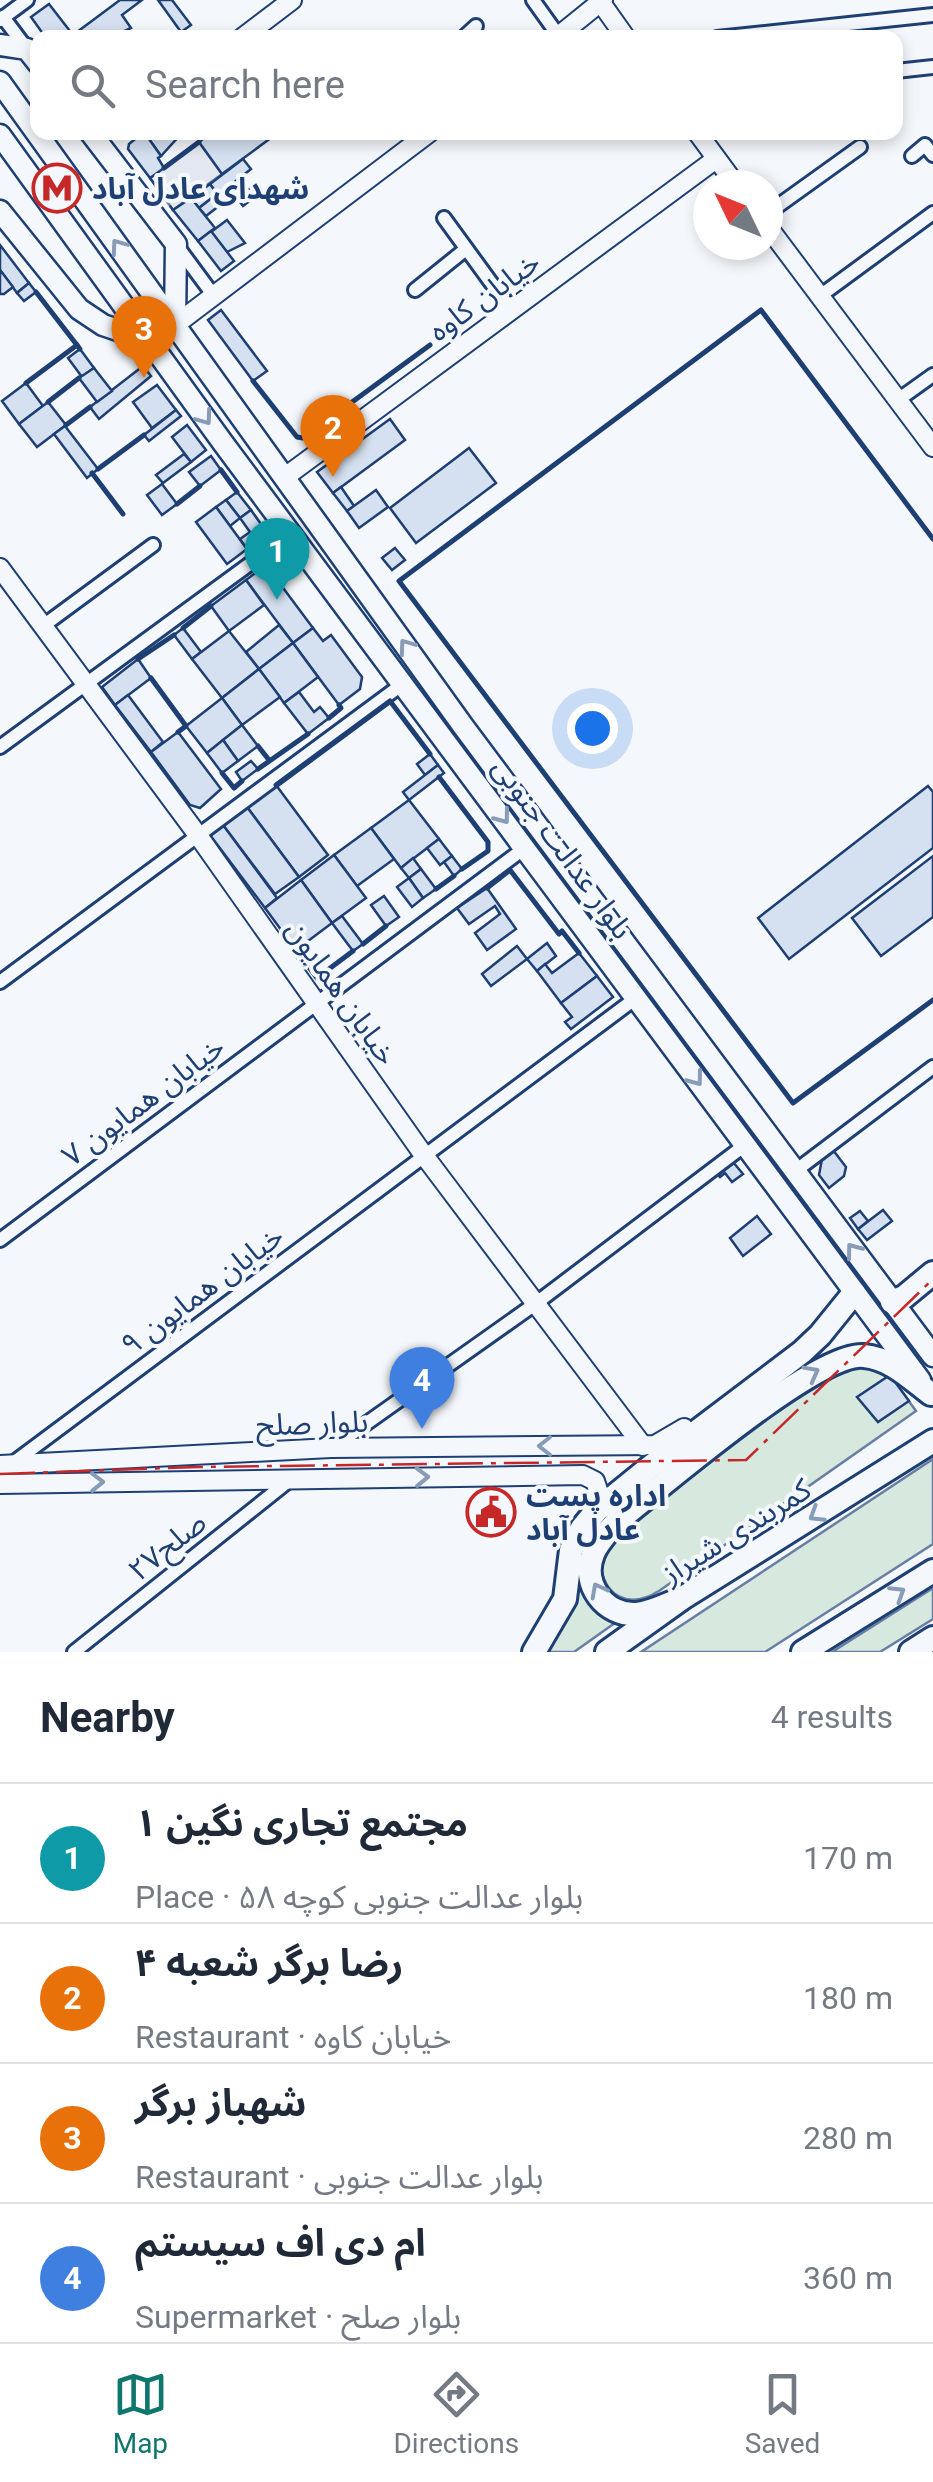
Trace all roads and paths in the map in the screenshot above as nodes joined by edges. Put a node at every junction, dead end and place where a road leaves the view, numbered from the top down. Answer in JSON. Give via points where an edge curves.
{"nodes":[{"id":1,"x":27,"y":0,"type":"edge"},
{"id":2,"x":292,"y":0,"type":"edge"},
{"id":3,"x":533,"y":0,"type":"edge"},
{"id":4,"x":601,"y":1,"type":"edge"},
{"id":5,"x":933,"y":15,"type":"edge"},
{"id":6,"x":2,"y":18,"type":"edge"},
{"id":7,"x":476,"y":26,"type":"dead end"},
{"id":8,"x":253,"y":30,"type":"edge"},
{"id":9,"x":471,"y":30,"type":"edge"},
{"id":10,"x":553,"y":30,"type":"edge"},
{"id":11,"x":565,"y":30,"type":"edge"},
{"id":12,"x":621,"y":30,"type":"edge"},
{"id":13,"x":793,"y":30,"type":"edge"},
{"id":14,"x":0,"y":45,"type":"edge"},
{"id":15,"x":30,"y":53,"type":"edge"},
{"id":16,"x":30,"y":55,"type":"edge"},
{"id":17,"x":933,"y":67,"type":"edge"},
{"id":18,"x":903,"y":70,"type":"edge"},
{"id":19,"x":0,"y":82,"type":"edge"},
{"id":20,"x":30,"y":124,"type":"edge"},
{"id":21,"x":0,"y":135,"type":"edge"},
{"id":22,"x":42,"y":140,"type":"edge"},
{"id":23,"x":104,"y":140,"type":"edge"},
{"id":24,"x":419,"y":140,"type":"edge"},
{"id":25,"x":703,"y":140,"type":"edge"},
{"id":26,"x":860,"y":147,"type":"dead end"},
{"id":27,"x":912,"y":156,"type":"dead end"},
{"id":28,"x":933,"y":156,"type":"edge"},
{"id":29,"x":716,"y":159,"type":"junction"},
{"id":30,"x":724,"y":170,"type":"edge"},
{"id":31,"x":783,"y":202,"type":"edge"},
{"id":32,"x":933,"y":213,"type":"edge"},
{"id":33,"x":1,"y":215,"type":"edge"},
{"id":34,"x":444,"y":218,"type":"dead end"},
{"id":35,"x":176,"y":244,"type":"junction"},
{"id":36,"x":783,"y":247,"type":"edge"},
{"id":37,"x":466,"y":249,"type":"junction"},
{"id":38,"x":414,"y":290,"type":"dead end"},
{"id":39,"x":214,"y":296,"type":"junction"},
{"id":40,"x":820,"y":296,"type":"junction"},
{"id":41,"x":512,"y":310,"type":"junction"},
{"id":42,"x":175,"y":325,"type":"junction"},
{"id":43,"x":147,"y":340,"type":"junction"},
{"id":44,"x":933,"y":375,"type":"edge"},
{"id":45,"x":898,"y":400,"type":"junction"},
{"id":46,"x":933,"y":446,"type":"edge"},
{"id":47,"x":285,"y":477,"type":"junction"},
{"id":48,"x":292,"y":533,"type":"junction"},
{"id":49,"x":154,"y":545,"type":"dead end"},
{"id":50,"x":0,"y":568,"type":"edge"},
{"id":51,"x":43,"y":626,"type":"junction"},
{"id":52,"x":85,"y":683,"type":"junction"},
{"id":53,"x":404,"y":683,"type":"junction"},
{"id":54,"x":463,"y":726,"type":"junction"},
{"id":55,"x":445,"y":739,"type":"junction"},
{"id":56,"x":0,"y":747,"type":"edge"},
{"id":57,"x":197,"y":834,"type":"junction"},
{"id":58,"x":526,"y":847,"type":"junction"},
{"id":59,"x":0,"y":982,"type":"edge"},
{"id":60,"x":636,"y":998,"type":"junction"},
{"id":61,"x":316,"y":1003,"type":"junction"},
{"id":62,"x":933,"y":1067,"type":"edge"},
{"id":63,"x":745,"y":1145,"type":"junction"},
{"id":64,"x":423,"y":1154,"type":"junction"},
{"id":65,"x":794,"y":1172,"type":"junction"},
{"id":66,"x":0,"y":1240,"type":"edge"},
{"id":67,"x":933,"y":1273,"type":"edge"},
{"id":68,"x":854,"y":1293,"type":"junction"},
{"id":69,"x":892,"y":1302,"type":"junction"},
{"id":70,"x":535,"y":1304,"type":"junction"},
{"id":71,"x":933,"y":1356,"type":"edge"},
{"id":72,"x":784,"y":1366,"type":"junction"},
{"id":73,"x":932,"y":1395,"type":"edge"},
{"id":74,"x":933,"y":1441,"type":"edge"},
{"id":75,"x":642,"y":1446,"type":"junction"},
{"id":76,"x":471,"y":1447,"type":"junction"},
{"id":77,"x":330,"y":1448,"type":"junction"},
{"id":78,"x":6,"y":1465,"type":"edge"},
{"id":79,"x":469,"y":1476,"type":"junction"},
{"id":80,"x":292,"y":1478,"type":"junction"},
{"id":81,"x":0,"y":1484,"type":"edge"},
{"id":82,"x":598,"y":1510,"type":"junction"},
{"id":83,"x":933,"y":1570,"type":"edge"},
{"id":84,"x":682,"y":1599,"type":"junction"},
{"id":85,"x":933,"y":1638,"type":"edge"},
{"id":86,"x":74,"y":1652,"type":"edge"},
{"id":87,"x":534,"y":1652,"type":"edge"},
{"id":88,"x":607,"y":1652,"type":"edge"},
{"id":89,"x":803,"y":1652,"type":"edge"},
{"id":90,"x":910,"y":1652,"type":"edge"}],
"edges":[{"from":1,"to":6,"type":"street"},
{"from":2,"to":8,"type":"street"},
{"from":3,"to":10,"type":"street"},
{"from":4,"to":11,"type":"street"},
{"from":4,"to":12,"type":"street"},
{"from":5,"to":13,"type":"street"},
{"from":6,"to":15,"type":"street"},
{"from":7,"to":9,"type":"street"},
{"from":14,"to":16,"type":"main road"},
{"from":17,"to":18,"type":"street"},
{"from":20,"to":19,"type":"main road","name":"بلوار عدالت جنوبی","one_way":true},
{"from":21,"to":43,"type":"main road","name":"بلوار عدالت جنوبی"},
{"from":42,"to":22,"type":"main road","name":"بلوار عدالت جنوبی","one_way":true},
{"from":23,"to":35,"type":"main road"},
{"from":24,"to":39,"type":"street"},
{"from":25,"to":29,"type":"street"},
{"from":26,"to":31,"type":"street"},
{"from":27,"to":28,"type":"street","via":[[926,146]]},
{"from":29,"to":30,"type":"street"},
{"from":29,"to":41,"type":"street","name":"خیابان کاوه"},
{"from":32,"to":40,"type":"street"},
{"from":33,"to":43,"type":"main road","via":[[79,309],[102,325]]},
{"from":34,"to":37,"type":"street"},
{"from":35,"to":39,"type":"street"},
{"from":35,"to":42,"type":"main road"},
{"from":36,"to":40,"type":"street"},
{"from":37,"to":38,"type":"street"},
{"from":37,"to":41,"type":"street"},
{"from":39,"to":42,"type":"street"},
{"from":40,"to":45,"type":"street"},
{"from":41,"to":47,"type":"street","name":"خیابان کاوه"},
{"from":42,"to":47,"type":"main road","name":"بلوار عدالت جنوبی"},
{"from":43,"to":48,"type":"main road","name":"بلوار عدالت جنوبی","one_way":true},
{"from":44,"to":45,"type":"street"},
{"from":45,"to":46,"type":"street"},
{"from":54,"to":47,"type":"main road","name":"بلوار عدالت جنوبی","one_way":true},
{"from":48,"to":52,"type":"street"},
{"from":48,"to":53,"type":"main road","name":"بلوار عدالت جنوبی"},
{"from":49,"to":51,"type":"street"},
{"from":50,"to":51,"type":"street","name":"خیابان همایون"},
{"from":51,"to":52,"type":"street","name":"خیابان همایون"},
{"from":52,"to":56,"type":"street"},
{"from":52,"to":57,"type":"street","name":"خیابان همایون"},
{"from":53,"to":55,"type":"main road","name":"بلوار عدالت جنوبی"},
{"from":53,"to":57,"type":"street"},
{"from":54,"to":55,"type":"main road"},
{"from":54,"to":65,"type":"main road","name":"بلوار عدالت جنوبی"},
{"from":55,"to":58,"type":"main road","name":"بلوار عدالت جنوبی","one_way":true},
{"from":57,"to":59,"type":"street"},
{"from":57,"to":61,"type":"street","name":"خیابان همایون"},
{"from":58,"to":60,"type":"main road","name":"بلوار عدالت جنوبی"},
{"from":58,"to":61,"type":"street","name":"خیابان همایون ۷"},
{"from":60,"to":63,"type":"main road","name":"بلوار عدالت جنوبی","one_way":true},
{"from":60,"to":64,"type":"street","name":"خیابان همایون ۹"},
{"from":61,"to":64,"type":"street","name":"خیابان همایون"},
{"from":61,"to":66,"type":"street","name":"خیابان همایون ۷"},
{"from":62,"to":65,"type":"street"},
{"from":63,"to":68,"type":"main road","name":"بلوار عدالت جنوبی"},
{"from":63,"to":70,"type":"street"},
{"from":64,"to":70,"type":"street","name":"خیابان همایون"},
{"from":64,"to":78,"type":"street","name":"خیابان همایون ۹"},
{"from":69,"to":65,"type":"main road","name":"بلوار عدالت جنوبی","one_way":true},
{"from":67,"to":69,"type":"highway"},
{"from":68,"to":72,"type":"highway","via":[[820,1336]]},
{"from":68,"to":73,"type":"main road","name":"بلوار عدالت جنوبی"},
{"from":69,"to":71,"type":"main road","name":"بلوار عدالت جنوبی"},
{"from":70,"to":75,"type":"street","name":"خیابان همایون"},
{"from":70,"to":77,"type":"street"},
{"from":72,"to":75,"type":"street","name":"بلوار صلح","via":[[667,1440]]},
{"from":72,"to":82,"type":"highway"},
{"from":84,"to":73,"type":"highway","one_way":true,"via":[[638,1614],[604,1604],[589,1568],[616,1522],[799,1380],[850,1355],[891,1364]]},
{"from":74,"to":84,"type":"highway","name":"کمربندی شیراز","one_way":true},
{"from":75,"to":76,"type":"street","name":"بلوار صلح","one_way":true},
{"from":76,"to":77,"type":"street","name":"بلوار صلح"},
{"from":76,"to":79,"type":"street"},
{"from":77,"to":78,"type":"street","name":"بلوار صلح"},
{"from":80,"to":79,"type":"street","name":"بلوار صلح","one_way":true},
{"from":79,"to":82,"type":"street","name":"بلوار صلح","via":[[583,1474],[594,1481]]},
{"from":81,"to":80,"type":"street","name":"بلوار صلح","one_way":true},
{"from":80,"to":86,"type":"street","name":"صلح۲۷"},
{"from":82,"to":87,"type":"highway","via":[[571,1550],[565,1599]]},
{"from":89,"to":83,"type":"highway","one_way":true},
{"from":84,"to":88,"type":"highway","name":"کمربندی شیراز"},
{"from":85,"to":90,"type":"highway"}]}
